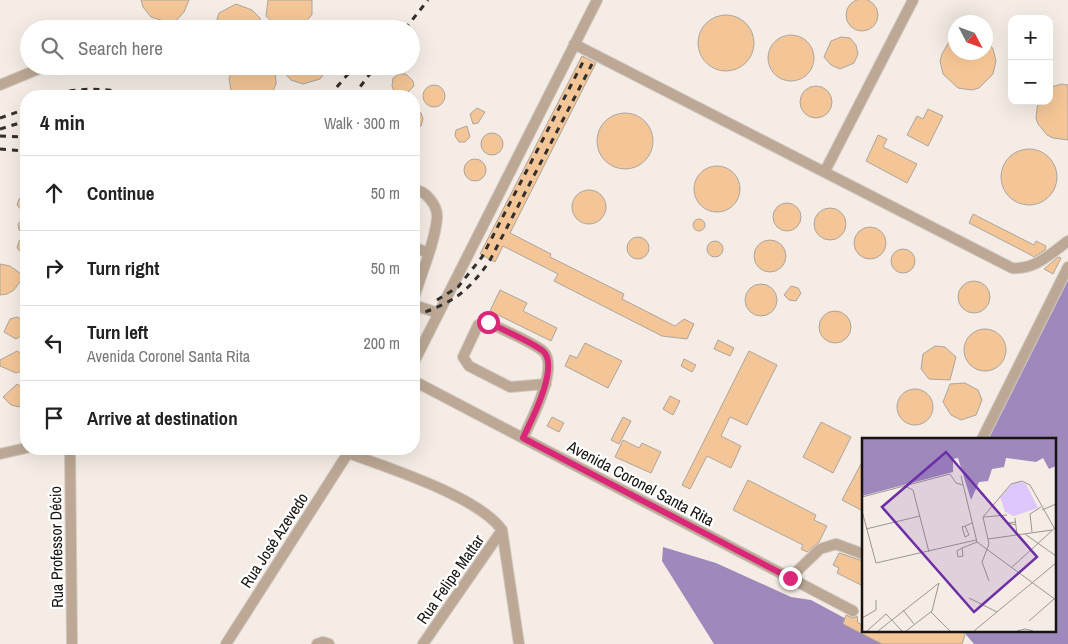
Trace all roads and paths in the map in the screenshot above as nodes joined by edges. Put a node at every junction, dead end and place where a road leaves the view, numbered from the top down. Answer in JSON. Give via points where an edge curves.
{"nodes":[{"id":1,"x":597,"y":0,"type":"edge"},
{"id":2,"x":913,"y":0,"type":"edge"},
{"id":3,"x":574,"y":44,"type":"junction"},
{"id":4,"x":24,"y":75,"type":"edge"},
{"id":5,"x":0,"y":85,"type":"edge"},
{"id":6,"x":825,"y":171,"type":"junction"},
{"id":7,"x":420,"y":191,"type":"edge"},
{"id":8,"x":1068,"y":241,"type":"edge"},
{"id":9,"x":420,"y":250,"type":"edge"},
{"id":10,"x":428,"y":253,"type":"junction"},
{"id":11,"x":1068,"y":267,"type":"edge"},
{"id":12,"x":420,"y":279,"type":"edge"},
{"id":13,"x":420,"y":307,"type":"edge"},
{"id":14,"x":438,"y":313,"type":"junction"},
{"id":15,"x":420,"y":350,"type":"edge"},
{"id":16,"x":420,"y":384,"type":"edge"},
{"id":17,"x":546,"y":384,"type":"junction"},
{"id":18,"x":523,"y":438,"type":"junction"},
{"id":19,"x":982,"y":438,"type":"edge"},
{"id":20,"x":20,"y":449,"type":"edge"},
{"id":21,"x":0,"y":454,"type":"edge"},
{"id":22,"x":70,"y":455,"type":"edge"},
{"id":23,"x":343,"y":455,"type":"edge"},
{"id":24,"x":355,"y":455,"type":"edge"},
{"id":25,"x":502,"y":530,"type":"junction"},
{"id":26,"x":862,"y":554,"type":"edge"},
{"id":27,"x":790,"y":578,"type":"junction"},
{"id":28,"x":853,"y":611,"type":"dead end"},
{"id":29,"x":228,"y":643,"type":"edge"},
{"id":30,"x":72,"y":644,"type":"edge"},
{"id":31,"x":317,"y":644,"type":"edge"},
{"id":32,"x":329,"y":644,"type":"edge"},
{"id":33,"x":423,"y":644,"type":"edge"},
{"id":34,"x":519,"y":644,"type":"edge"}],
"edges":[{"from":1,"to":3,"type":"street"},
{"from":2,"to":6,"type":"street"},
{"from":3,"to":6,"type":"street"},
{"from":3,"to":14,"type":"street"},
{"from":4,"to":5,"type":"street"},
{"from":6,"to":8,"type":"street","via":[[1012,268],[1024,269],[1035,264]]},
{"from":7,"to":10,"type":"street","via":[[432,200],[437,216]]},
{"from":9,"to":10,"type":"street"},
{"from":10,"to":12,"type":"street"},
{"from":11,"to":19,"type":"street"},
{"from":13,"to":14,"type":"street"},
{"from":14,"to":15,"type":"street"},
{"from":16,"to":18,"type":"street","name":"Avenida Coronel Santa Rita"},
{"from":17,"to":17,"type":"street","via":[[510,387],[469,366],[463,357],[478,325],[488,322],[544,352],[550,362]]},
{"from":17,"to":18,"type":"street"},
{"from":18,"to":27,"type":"street","name":"Avenida Coronel Santa Rita"},
{"from":20,"to":21,"type":"street"},
{"from":22,"to":30,"type":"street","name":"Rua Professor Décio"},
{"from":23,"to":29,"type":"street","name":"Rua José Azevedo"},
{"from":24,"to":25,"type":"street","via":[[434,486],[494,518]]},
{"from":25,"to":33,"type":"street","name":"Rua Felipe Mattar"},
{"from":25,"to":34,"type":"street"},
{"from":26,"to":27,"type":"street","via":[[836,544],[820,549]]},
{"from":27,"to":28,"type":"street","name":"Avenida Coronel Santa Rita"},
{"from":31,"to":32,"type":"street"}]}
